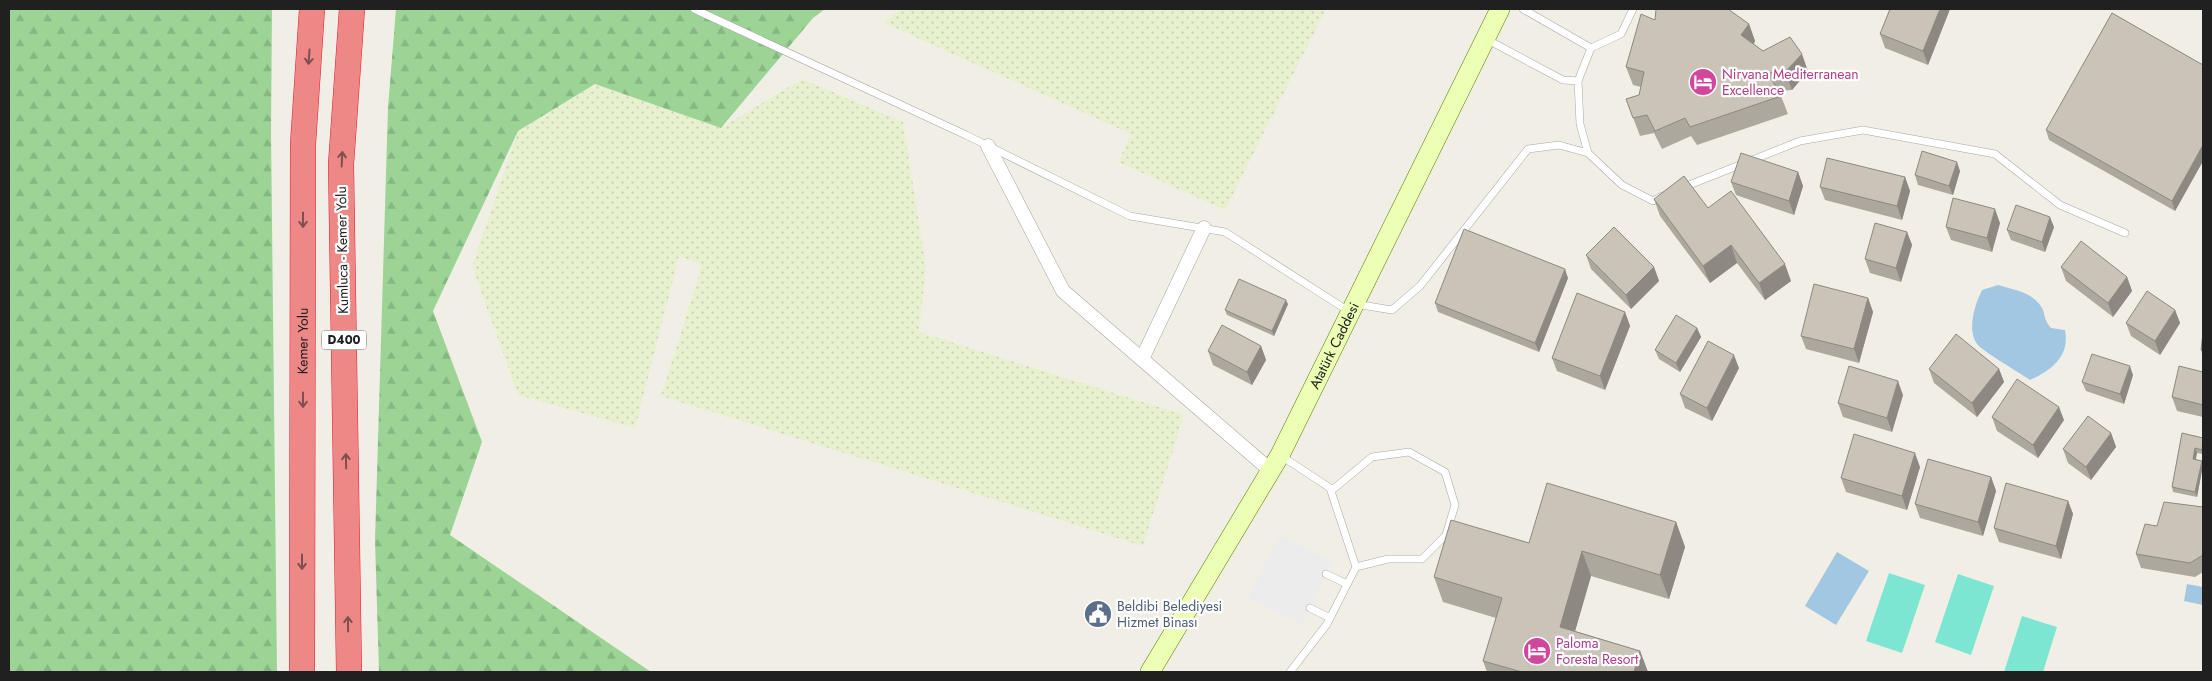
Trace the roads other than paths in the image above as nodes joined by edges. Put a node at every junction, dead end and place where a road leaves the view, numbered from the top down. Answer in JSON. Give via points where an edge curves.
{"nodes":[{"id":1,"x":312,"y":9,"type":"edge"},
{"id":2,"x":352,"y":9,"type":"edge"},
{"id":3,"x":694,"y":9,"type":"edge"},
{"id":4,"x":1500,"y":9,"type":"edge"},
{"id":5,"x":1524,"y":9,"type":"edge"},
{"id":6,"x":1633,"y":9,"type":"edge"},
{"id":7,"x":1485,"y":38,"type":"junction"},
{"id":8,"x":1591,"y":48,"type":"junction"},
{"id":9,"x":1578,"y":81,"type":"junction"},
{"id":10,"x":988,"y":146,"type":"junction"},
{"id":11,"x":1588,"y":153,"type":"junction"},
{"id":12,"x":1677,"y":190,"type":"edge"},
{"id":13,"x":1669,"y":194,"type":"edge"},
{"id":14,"x":1204,"y":228,"type":"junction"},
{"id":15,"x":2125,"y":233,"type":"dead end"},
{"id":16,"x":1352,"y":308,"type":"junction"},
{"id":17,"x":1142,"y":359,"type":"junction"},
{"id":18,"x":1275,"y":462,"type":"junction"},
{"id":19,"x":1331,"y":491,"type":"junction"},
{"id":20,"x":1356,"y":567,"type":"junction"},
{"id":21,"x":1326,"y":574,"type":"dead end"},
{"id":22,"x":1347,"y":584,"type":"junction"},
{"id":23,"x":1310,"y":608,"type":"dead end"},
{"id":24,"x":1330,"y":618,"type":"junction"},
{"id":25,"x":302,"y":672,"type":"edge"},
{"id":26,"x":349,"y":672,"type":"edge"},
{"id":27,"x":1150,"y":672,"type":"edge"},
{"id":28,"x":1290,"y":672,"type":"edge"}],
"edges":[{"from":1,"to":25,"type":"highway","name":"Kemer Yolu","number":"D400","one_way":true,"via":[[303,144]]},
{"from":26,"to":2,"type":"highway","name":"Kumluca - Kemer Yolu","number":"D400","one_way":true,"via":[[341,164]]},
{"from":3,"to":10,"type":"lane"},
{"from":4,"to":7,"type":"street","name":"Atatürk Caddesi"},
{"from":5,"to":8,"type":"lane"},
{"from":6,"to":8,"type":"lane","via":[[1621,34]]},
{"from":7,"to":9,"type":"lane","via":[[1563,80]]},
{"from":7,"to":16,"type":"street","name":"Atatürk Caddesi"},
{"from":8,"to":9,"type":"lane"},
{"from":9,"to":11,"type":"lane","via":[[1580,124]]},
{"from":10,"to":14,"type":"lane","via":[[1130,216]]},
{"from":10,"to":17,"type":"street","via":[[1064,291]]},
{"from":11,"to":13,"type":"lane","via":[[1622,185],[1653,200]]},
{"from":11,"to":16,"type":"lane","via":[[1559,145],[1528,149],[1420,286],[1392,310]]},
{"from":12,"to":15,"type":"lane","via":[[1800,141],[1863,130],[1994,154],[2060,205]]},
{"from":14,"to":16,"type":"lane","via":[[1225,232]]},
{"from":14,"to":17,"type":"street"},
{"from":16,"to":18,"type":"street","name":"Atatürk Caddesi"},
{"from":17,"to":18,"type":"street"},
{"from":18,"to":19,"type":"lane"},
{"from":18,"to":27,"type":"street","name":"Atatürk Caddesi"},
{"from":19,"to":20,"type":"lane"},
{"from":19,"to":20,"type":"lane","via":[[1372,458],[1409,452],[1445,472],[1456,505],[1446,535],[1422,559],[1388,559]]},
{"from":20,"to":22,"type":"lane"},
{"from":21,"to":22,"type":"lane"},
{"from":22,"to":24,"type":"lane"},
{"from":23,"to":24,"type":"lane"},
{"from":24,"to":28,"type":"lane"}]}
